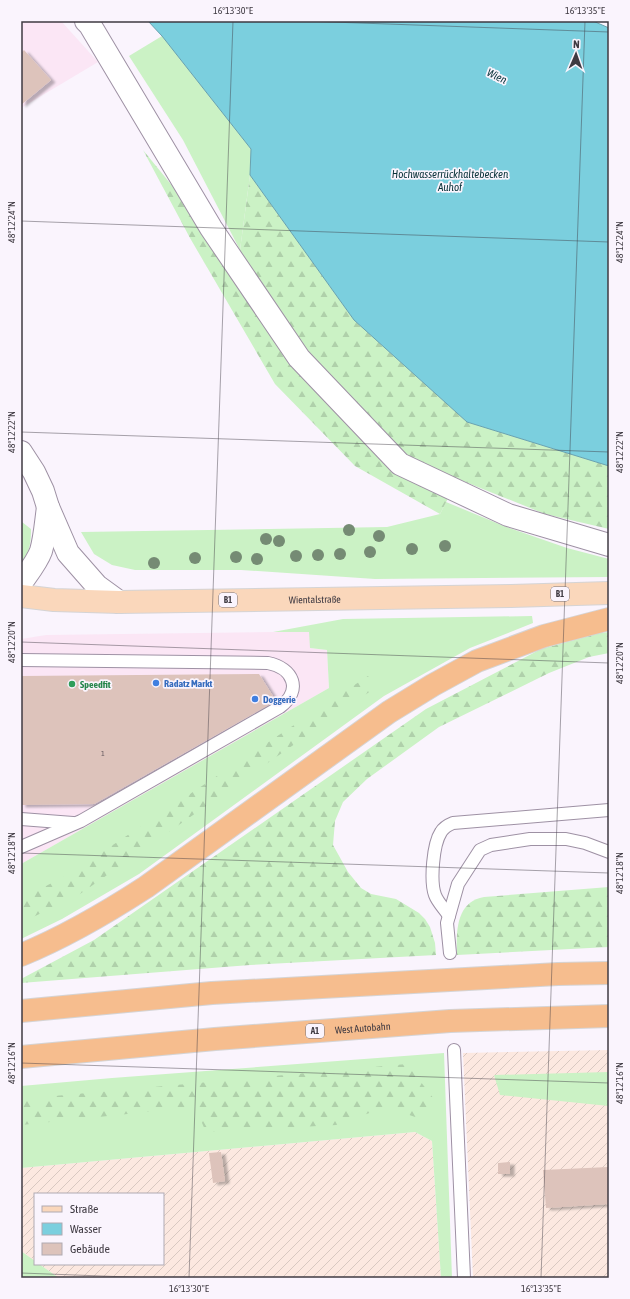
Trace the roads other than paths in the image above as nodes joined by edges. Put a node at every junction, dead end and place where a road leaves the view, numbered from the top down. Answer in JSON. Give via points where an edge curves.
{"nodes":[{"id":1,"x":86,"y":21,"type":"edge"},
{"id":2,"x":21,"y":452,"type":"edge"},
{"id":3,"x":48,"y":507,"type":"junction"},
{"id":4,"x":609,"y":545,"type":"edge"},
{"id":5,"x":21,"y":583,"type":"edge"},
{"id":6,"x":609,"y":593,"type":"edge"},
{"id":7,"x":21,"y":596,"type":"edge"},
{"id":8,"x":119,"y":602,"type":"junction"},
{"id":9,"x":609,"y":619,"type":"edge"},
{"id":10,"x":21,"y":660,"type":"edge"},
{"id":11,"x":609,"y":810,"type":"edge"},
{"id":12,"x":21,"y":819,"type":"edge"},
{"id":13,"x":75,"y":823,"type":"junction"},
{"id":14,"x":21,"y":848,"type":"edge"},
{"id":15,"x":609,"y":852,"type":"edge"},
{"id":16,"x":449,"y":916,"type":"junction"},
{"id":17,"x":450,"y":953,"type":"dead end"},
{"id":18,"x":21,"y":956,"type":"edge"},
{"id":19,"x":609,"y":973,"type":"edge"},
{"id":20,"x":21,"y":1011,"type":"edge"},
{"id":21,"x":609,"y":1016,"type":"edge"},
{"id":22,"x":454,"y":1050,"type":"dead end"},
{"id":23,"x":21,"y":1057,"type":"edge"},
{"id":24,"x":464,"y":1278,"type":"edge"}],
"edges":[{"from":1,"to":4,"type":"street","via":[[211,228],[299,358],[400,464],[508,515]]},
{"from":2,"to":3,"type":"street","via":[[44,491]]},
{"from":3,"to":5,"type":"street","via":[[41,551]]},
{"from":3,"to":8,"type":"street","via":[[68,553],[97,586]]},
{"from":6,"to":8,"type":"main road","name":"Wientalstraße","number":"B1"},
{"from":7,"to":8,"type":"main road","name":"Wientalstraße","number":"B1"},
{"from":9,"to":18,"type":"highway","via":[[544,636],[477,661],[432,685],[389,712],[146,887],[109,911]]},
{"from":10,"to":13,"type":"lane","via":[[260,662],[280,667],[292,679],[291,696],[280,707]]},
{"from":11,"to":16,"type":"lane","via":[[453,823],[445,826],[437,840],[433,887],[436,897]]},
{"from":12,"to":13,"type":"lane"},
{"from":13,"to":14,"type":"lane"},
{"from":15,"to":16,"type":"lane","via":[[566,839],[530,839],[491,845],[480,850],[458,884]]},
{"from":16,"to":17,"type":"lane","via":[[447,923]]},
{"from":19,"to":20,"type":"highway","via":[[212,993]]},
{"from":21,"to":23,"type":"highway","name":"West Autobahn","number":"A1","via":[[450,1021]]},
{"from":22,"to":24,"type":"lane"}]}
